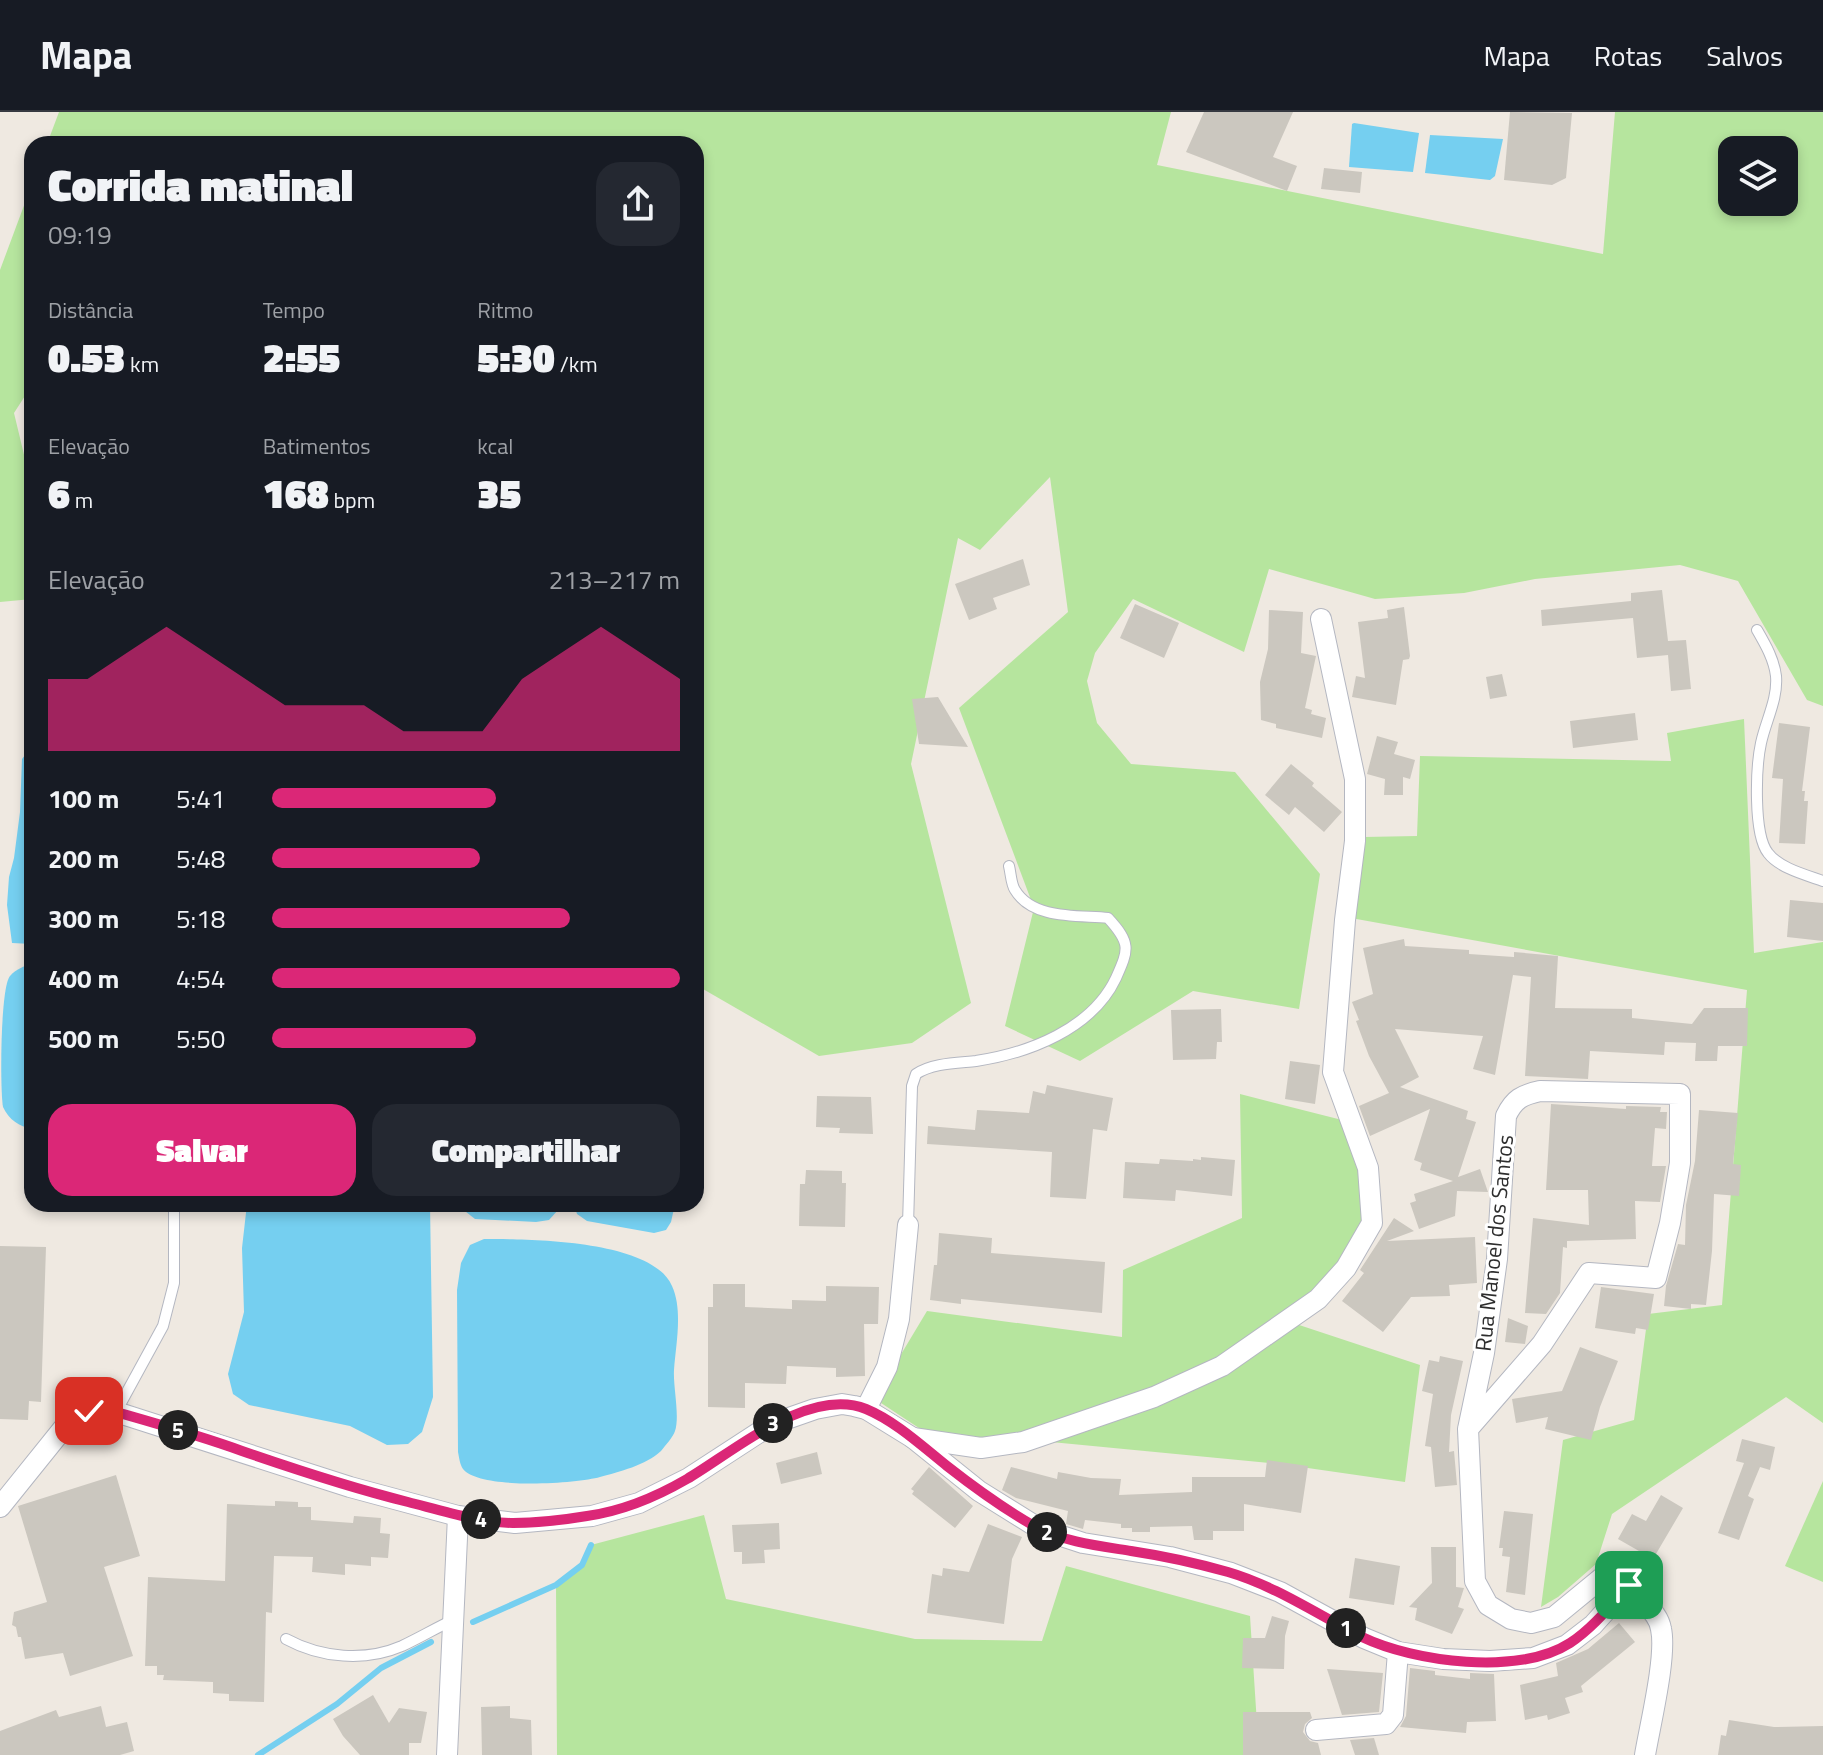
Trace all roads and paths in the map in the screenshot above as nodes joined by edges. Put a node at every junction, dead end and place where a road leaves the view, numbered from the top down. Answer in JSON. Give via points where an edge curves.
{"nodes":[{"id":1,"x":1321,"y":619,"type":"dead end"},
{"id":2,"x":1757,"y":630,"type":"dead end"},
{"id":3,"x":1009,"y":866,"type":"dead end"},
{"id":4,"x":1823,"y":881,"type":"edge"},
{"id":5,"x":174,"y":1212,"type":"edge"},
{"id":6,"x":908,"y":1225,"type":"joint"},
{"id":7,"x":866,"y":1409,"type":"junction"},
{"id":8,"x":116,"y":1412,"type":"junction"},
{"id":9,"x":1468,"y":1429,"type":"junction"},
{"id":10,"x":913,"y":1438,"type":"junction"},
{"id":11,"x":0,"y":1507,"type":"edge"},
{"id":12,"x":458,"y":1516,"type":"junction"},
{"id":13,"x":1629,"y":1585,"type":"junction"},
{"id":14,"x":453,"y":1620,"type":"junction"},
{"id":15,"x":286,"y":1639,"type":"dead end"},
{"id":16,"x":1398,"y":1652,"type":"junction"},
{"id":17,"x":1316,"y":1730,"type":"dead end"},
{"id":18,"x":447,"y":1755,"type":"edge"},
{"id":19,"x":1645,"y":1755,"type":"edge"}],
"edges":[{"from":1,"to":10,"type":"street","via":[[1355,779],[1355,841],[1333,1072],[1368,1168],[1372,1223],[1346,1268],[1318,1299],[1222,1366],[1154,1397],[1023,1442],[981,1448]]},
{"from":2,"to":4,"type":"lane","via":[[1776,676],[1761,744],[1758,821],[1766,852]]},
{"from":3,"to":6,"type":"lane","via":[[1014,889],[1025,902],[1053,913],[1108,918],[1124,936],[1127,953],[1111,988],[1087,1016],[1052,1039],[916,1074]]},
{"from":5,"to":8,"type":"lane","via":[[174,1283],[163,1326]]},
{"from":6,"to":7,"type":"street","via":[[899,1319],[887,1367]]},
{"from":7,"to":10,"type":"street"},
{"from":7,"to":12,"type":"street","via":[[842,1404],[794,1415],[664,1491],[604,1513],[515,1523]]},
{"from":8,"to":11,"type":"street","via":[[89,1411],[66,1425]]},
{"from":8,"to":12,"type":"street"},
{"from":9,"to":9,"type":"street","name":"Rua Manoel dos Santos","via":[[1497,1259],[1506,1116],[1512,1102],[1540,1091],[1680,1094],[1680,1163],[1656,1278],[1589,1273],[1542,1344]]},
{"from":9,"to":13,"type":"street","name":"Rua Manoel dos Santos","via":[[1475,1581],[1488,1605],[1511,1619],[1531,1623],[1554,1617],[1604,1576]]},
{"from":10,"to":16,"type":"street","via":[[979,1491],[1040,1529],[1231,1573]]},
{"from":12,"to":14,"type":"street"},
{"from":13,"to":16,"type":"street","via":[[1567,1645],[1533,1658],[1443,1659]]},
{"from":13,"to":19,"type":"street","via":[[1658,1618],[1662,1631]]},
{"from":14,"to":15,"type":"lane","via":[[400,1646],[363,1656],[329,1654]]},
{"from":14,"to":18,"type":"street"},
{"from":16,"to":17,"type":"street","via":[[1393,1715],[1386,1724]]}]}
